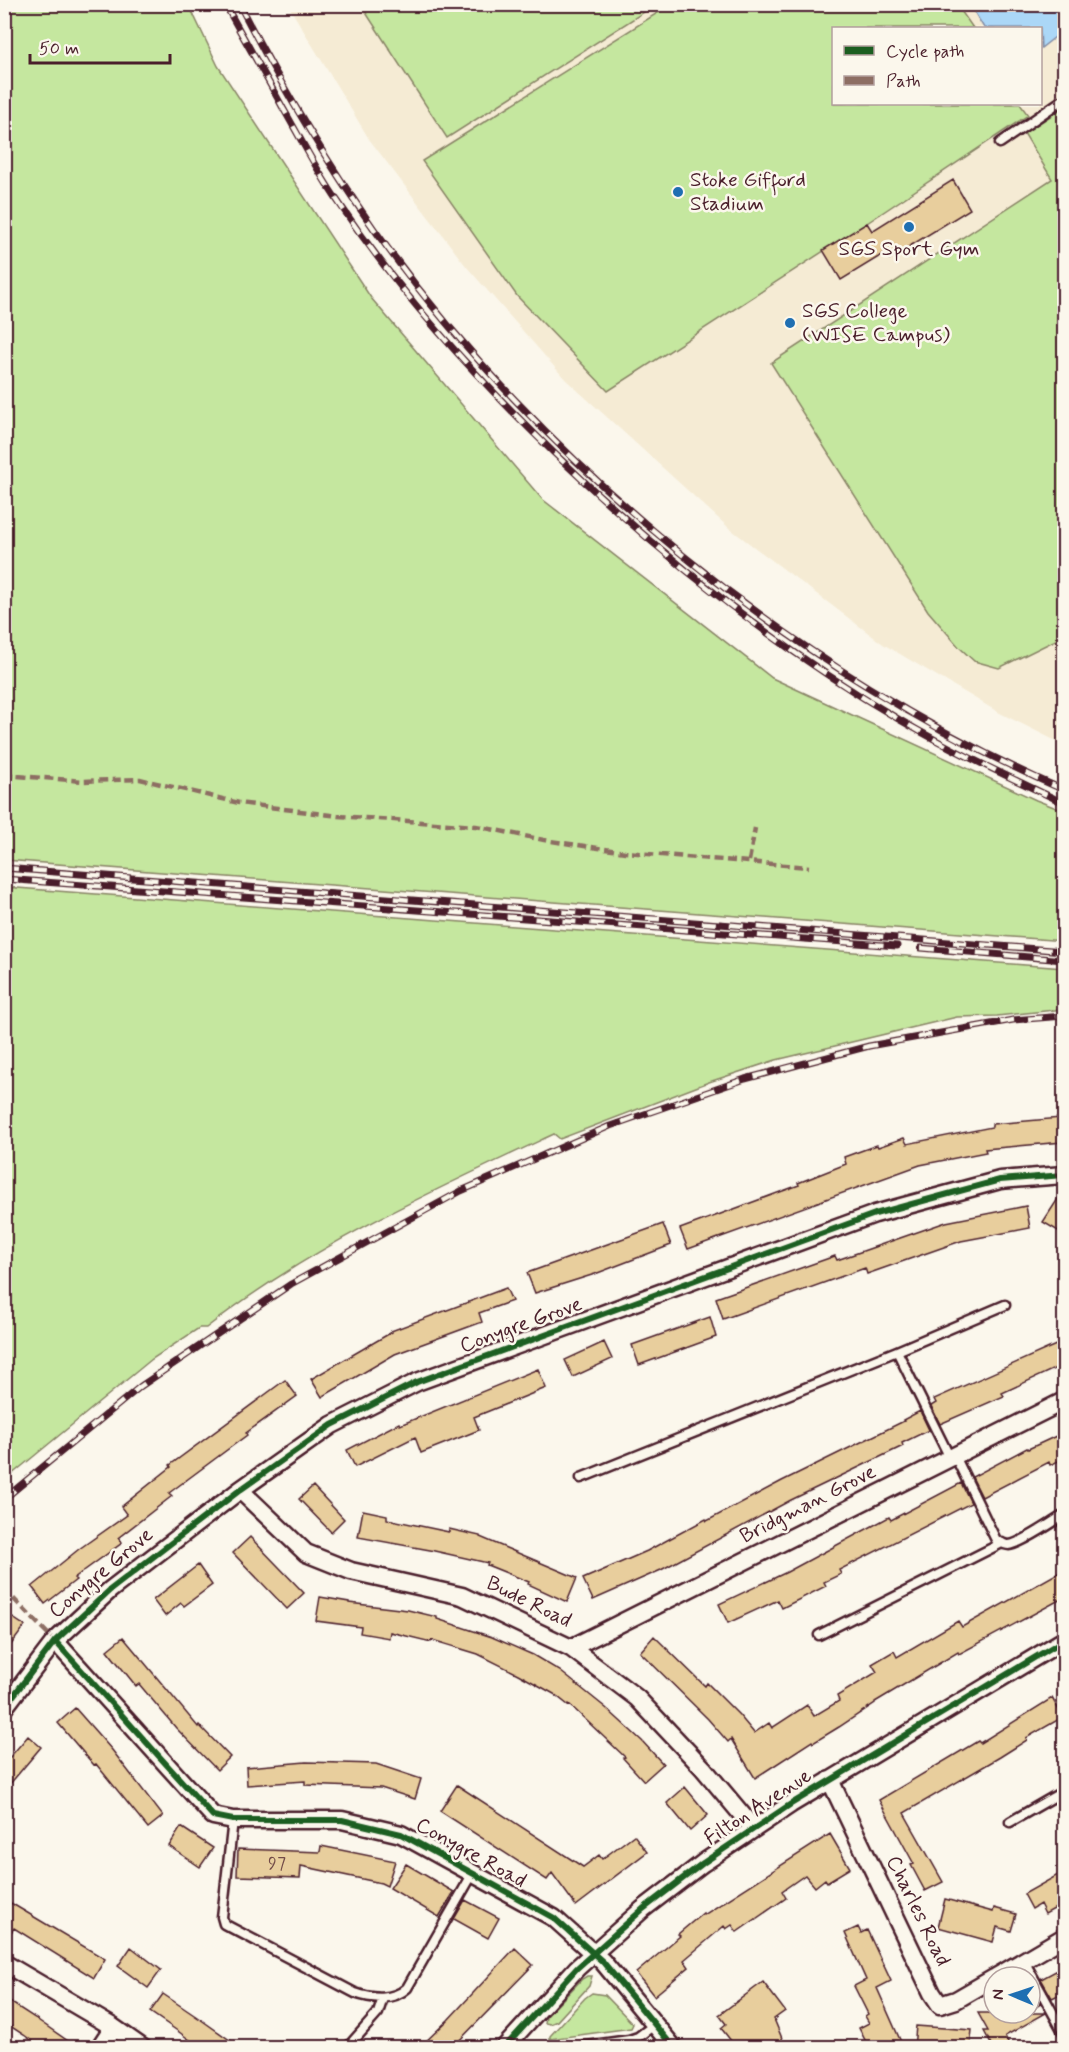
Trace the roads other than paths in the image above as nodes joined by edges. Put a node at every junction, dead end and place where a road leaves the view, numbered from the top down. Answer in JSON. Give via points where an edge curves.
{"nodes":[{"id":1,"x":1065,"y":99,"type":"edge"},
{"id":2,"x":1000,"y":143,"type":"dead end"},
{"id":3,"x":1065,"y":1175,"type":"edge"},
{"id":4,"x":1005,"y":1305,"type":"dead end"},
{"id":5,"x":897,"y":1351,"type":"junction"},
{"id":6,"x":1065,"y":1401,"type":"edge"},
{"id":7,"x":952,"y":1457,"type":"junction"},
{"id":8,"x":581,"y":1478,"type":"dead end"},
{"id":9,"x":240,"y":1490,"type":"junction"},
{"id":10,"x":1065,"y":1515,"type":"edge"},
{"id":11,"x":1002,"y":1543,"type":"junction"},
{"id":12,"x":819,"y":1635,"type":"dead end"},
{"id":13,"x":1065,"y":1640,"type":"edge"},
{"id":14,"x":55,"y":1641,"type":"junction"},
{"id":15,"x":571,"y":1648,"type":"junction"},
{"id":16,"x":4,"y":1708,"type":"edge"},
{"id":17,"x":830,"y":1780,"type":"junction"},
{"id":18,"x":1064,"y":1794,"type":"edge"},
{"id":19,"x":233,"y":1820,"type":"junction"},
{"id":20,"x":1010,"y":1822,"type":"dead end"},
{"id":21,"x":754,"y":1828,"type":"junction"},
{"id":22,"x":473,"y":1873,"type":"junction"},
{"id":23,"x":1065,"y":1937,"type":"edge"},
{"id":24,"x":594,"y":1953,"type":"junction"},
{"id":25,"x":1024,"y":1961,"type":"junction"},
{"id":26,"x":4,"y":1963,"type":"edge"},
{"id":27,"x":1017,"y":1965,"type":"edge"},
{"id":28,"x":982,"y":1985,"type":"edge"},
{"id":29,"x":383,"y":1998,"type":"junction"},
{"id":30,"x":654,"y":2025,"type":"junction"},
{"id":31,"x":113,"y":2027,"type":"junction"},
{"id":32,"x":1065,"y":2033,"type":"edge"},
{"id":33,"x":508,"y":2043,"type":"edge"},
{"id":34,"x":99,"y":2048,"type":"edge"},
{"id":35,"x":143,"y":2048,"type":"edge"},
{"id":36,"x":347,"y":2048,"type":"edge"},
{"id":37,"x":527,"y":2048,"type":"edge"},
{"id":38,"x":572,"y":2048,"type":"edge"},
{"id":39,"x":674,"y":2048,"type":"edge"}],
"edges":[{"from":1,"to":2,"type":"lane"},
{"from":3,"to":9,"type":"street","name":"Conygre Grove","via":[[1000,1180],[875,1214],[417,1382],[332,1425]]},
{"from":4,"to":5,"type":"lane"},
{"from":5,"to":7,"type":"lane"},
{"from":5,"to":8,"type":"lane"},
{"from":6,"to":7,"type":"street","name":"Bridgman Grove"},
{"from":7,"to":11,"type":"lane","via":[[996,1540]]},
{"from":7,"to":15,"type":"street","name":"Bridgman Grove"},
{"from":9,"to":14,"type":"street","name":"Conygre Grove","via":[[110,1590]]},
{"from":9,"to":15,"type":"street","name":"Bude Road","via":[[306,1553],[351,1571],[462,1596]]},
{"from":10,"to":11,"type":"lane","via":[[1018,1542]]},
{"from":11,"to":12,"type":"lane"},
{"from":13,"to":17,"type":"street","name":"Filton Avenue"},
{"from":14,"to":16,"type":"street","name":"Conygre Grove"},
{"from":14,"to":19,"type":"street","name":"Conygre Road","via":[[213,1816]]},
{"from":15,"to":21,"type":"street","name":"Bude Road","via":[[637,1698]]},
{"from":17,"to":21,"type":"street","name":"Filton Avenue"},
{"from":17,"to":28,"type":"street","name":"Charles Road","via":[[940,2006]]},
{"from":18,"to":20,"type":"lane"},
{"from":19,"to":22,"type":"street","name":"Conygre Road","via":[[342,1820],[401,1834]]},
{"from":19,"to":29,"type":"lane","via":[[224,1924],[355,1993]]},
{"from":21,"to":24,"type":"street","name":"Filton Avenue","via":[[643,1909]]},
{"from":22,"to":24,"type":"street","name":"Conygre Road","via":[[554,1918]]},
{"from":22,"to":29,"type":"lane","via":[[411,1982],[400,1993]]},
{"from":23,"to":25,"type":"street","name":"Charles Road"},
{"from":24,"to":30,"type":"street","name":"Conygre Road"},
{"from":24,"to":33,"type":"street","name":"Filton Avenue"},
{"from":25,"to":27,"type":"street","name":"Charles Road"},
{"from":25,"to":32,"type":"lane"},
{"from":26,"to":31,"type":"street"},
{"from":29,"to":36,"type":"lane","via":[[378,2013]]},
{"from":30,"to":38,"type":"lane","via":[[629,2040]]},
{"from":30,"to":39,"type":"street","name":"Conygre Road"},
{"from":31,"to":34,"type":"street"},
{"from":31,"to":35,"type":"street"},
{"from":33,"to":37,"type":"lane"}]}
